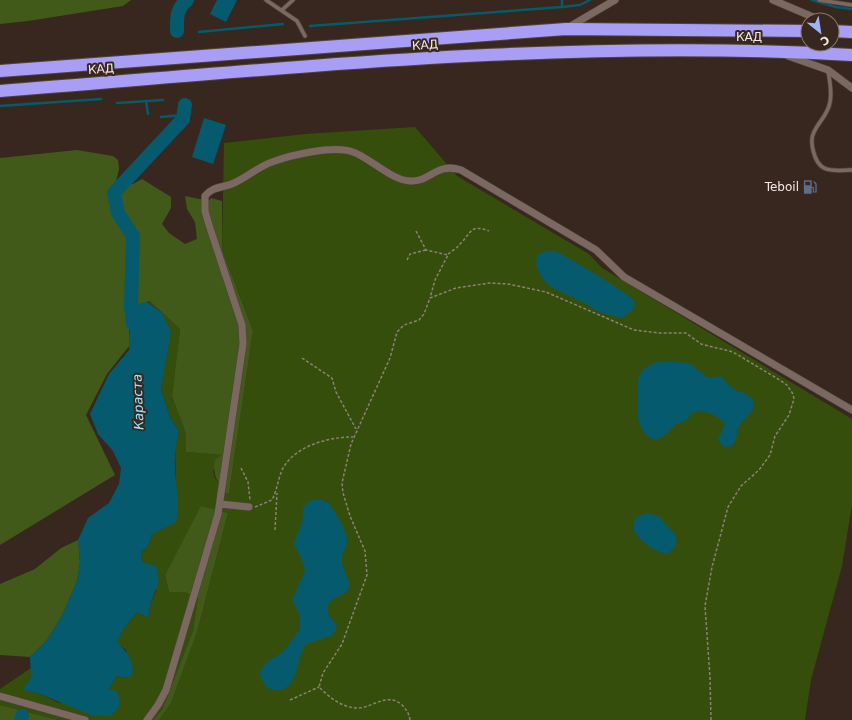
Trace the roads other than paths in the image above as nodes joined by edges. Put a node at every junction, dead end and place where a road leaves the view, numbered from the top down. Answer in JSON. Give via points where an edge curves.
{"nodes":[{"id":1,"x":266,"y":0,"type":"edge"},
{"id":2,"x":293,"y":0,"type":"edge"},
{"id":3,"x":615,"y":0,"type":"edge"},
{"id":4,"x":773,"y":0,"type":"edge"},
{"id":5,"x":819,"y":0,"type":"edge"},
{"id":6,"x":852,"y":5,"type":"edge"},
{"id":7,"x":282,"y":10,"type":"junction"},
{"id":8,"x":801,"y":12,"type":"edge"},
{"id":9,"x":566,"y":29,"type":"junction"},
{"id":10,"x":800,"y":31,"type":"edge"},
{"id":11,"x":305,"y":36,"type":"dead end"},
{"id":12,"x":775,"y":51,"type":"junction"},
{"id":13,"x":852,"y":56,"type":"edge"},
{"id":14,"x":828,"y":70,"type":"junction"},
{"id":15,"x":0,"y":71,"type":"edge"},
{"id":16,"x":852,"y":88,"type":"edge"},
{"id":17,"x":0,"y":91,"type":"edge"},
{"id":18,"x":852,"y":170,"type":"edge"},
{"id":19,"x":852,"y":410,"type":"edge"},
{"id":20,"x":220,"y":504,"type":"junction"},
{"id":21,"x":249,"y":507,"type":"road end"},
{"id":22,"x":0,"y":696,"type":"edge"},
{"id":23,"x":85,"y":720,"type":"edge"},
{"id":24,"x":146,"y":720,"type":"edge"}],
"edges":[{"from":1,"to":7,"type":"lane"},
{"from":2,"to":7,"type":"lane"},
{"from":3,"to":9,"type":"street"},
{"from":4,"to":8,"type":"street"},
{"from":5,"to":6,"type":"lane"},
{"from":7,"to":11,"type":"lane","via":[[297,21]]},
{"from":9,"to":10,"type":"highway","name":"КАД"},
{"from":9,"to":15,"type":"highway","name":"КАД"},
{"from":12,"to":13,"type":"highway","name":"КАД"},
{"from":12,"to":14,"type":"street"},
{"from":12,"to":17,"type":"highway","name":"КАД","via":[[566,51],[339,65]]},
{"from":14,"to":16,"type":"street"},
{"from":14,"to":18,"type":"lane","via":[[830,102],[824,120],[814,131],[811,140],[813,149],[820,165],[825,168]]},
{"from":19,"to":20,"type":"street","via":[[624,277],[596,250],[462,170],[443,168],[408,181],[352,152],[327,151],[272,162],[234,183],[209,190],[205,196],[205,211],[209,225],[242,325],[242,344]]},
{"from":20,"to":21,"type":"street"},
{"from":20,"to":24,"type":"street","via":[[166,690]]},
{"from":22,"to":23,"type":"street"}]}
